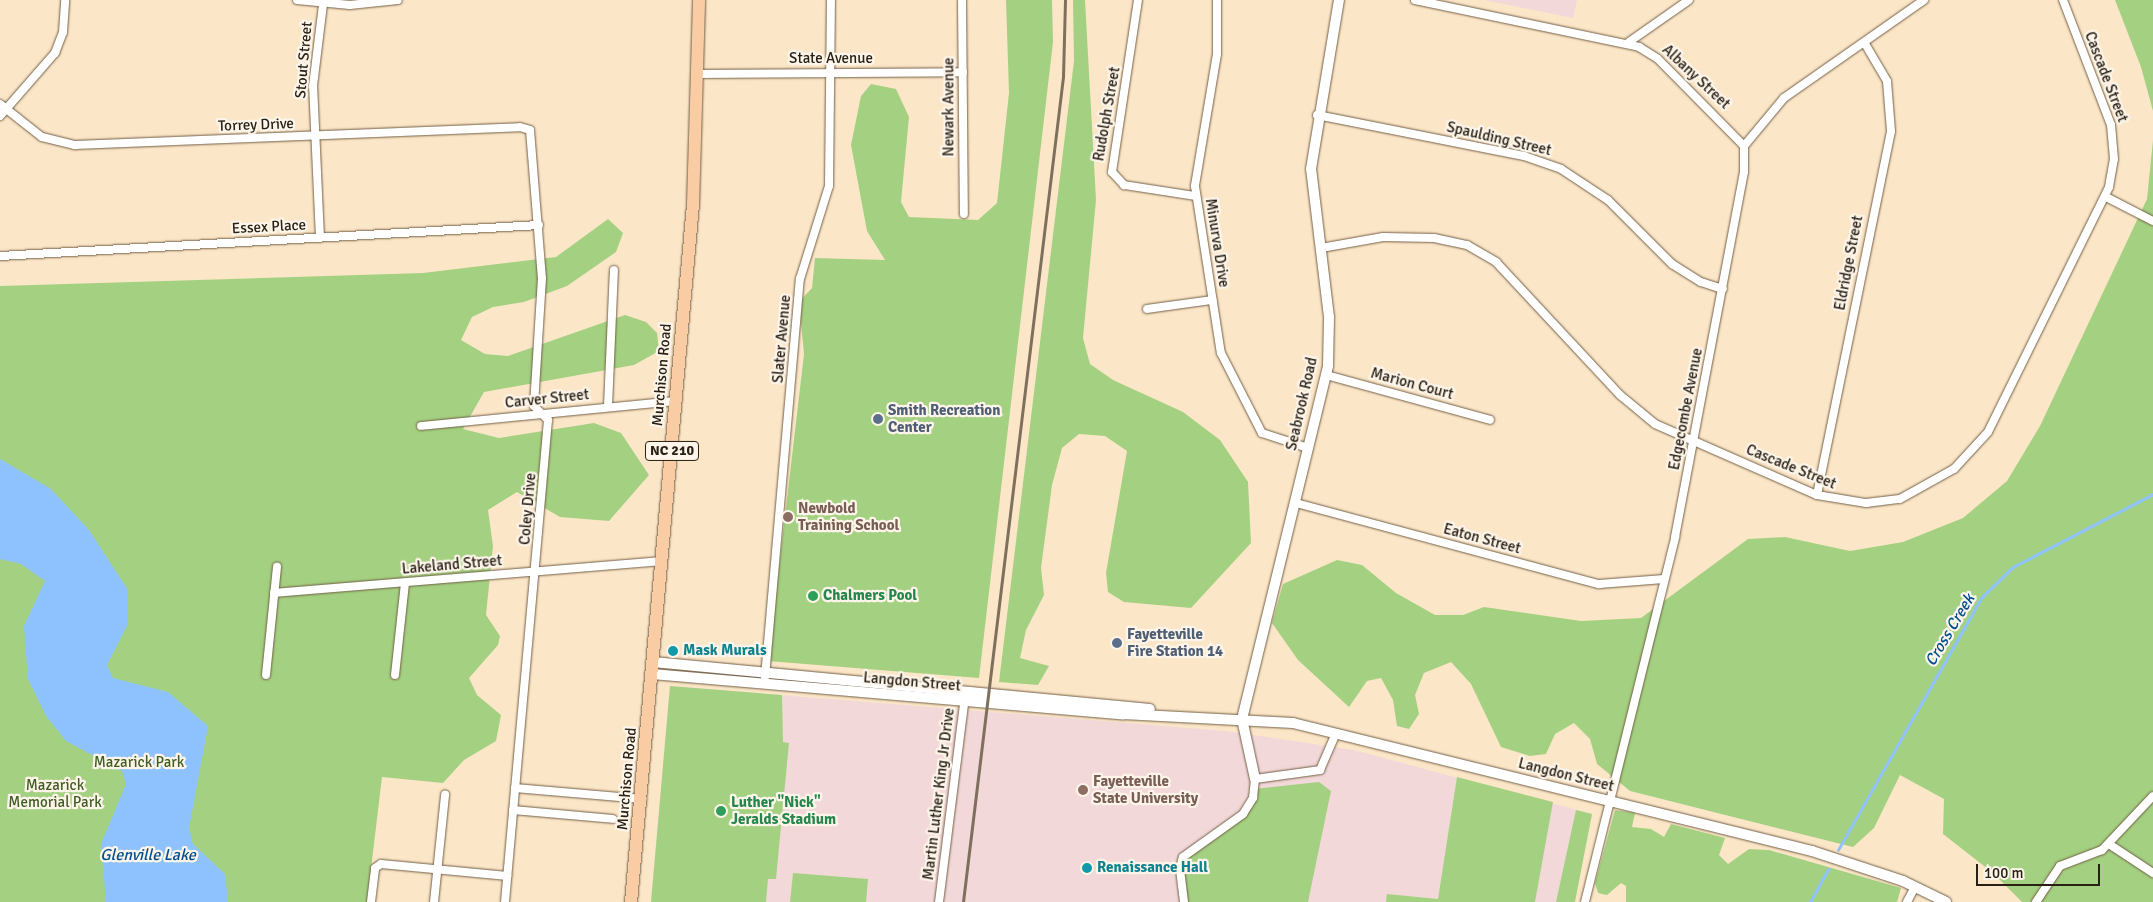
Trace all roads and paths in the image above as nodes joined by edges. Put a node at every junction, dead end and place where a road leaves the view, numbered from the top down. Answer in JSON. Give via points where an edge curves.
{"nodes":[{"id":1,"x":65,"y":0,"type":"edge"},
{"id":2,"x":296,"y":0,"type":"edge"},
{"id":3,"x":398,"y":0,"type":"edge"},
{"id":4,"x":699,"y":0,"type":"edge"},
{"id":5,"x":831,"y":0,"type":"edge"},
{"id":6,"x":962,"y":0,"type":"edge"},
{"id":7,"x":1138,"y":0,"type":"edge"},
{"id":8,"x":1217,"y":0,"type":"edge"},
{"id":9,"x":1339,"y":0,"type":"edge"},
{"id":10,"x":1415,"y":0,"type":"edge"},
{"id":11,"x":1690,"y":0,"type":"edge"},
{"id":12,"x":1924,"y":0,"type":"edge"},
{"id":13,"x":2063,"y":0,"type":"edge"},
{"id":14,"x":323,"y":4,"type":"junction"},
{"id":15,"x":1629,"y":42,"type":"junction"},
{"id":16,"x":1864,"y":42,"type":"junction"},
{"id":17,"x":963,"y":72,"type":"junction"},
{"id":18,"x":831,"y":73,"type":"junction"},
{"id":19,"x":699,"y":74,"type":"junction"},
{"id":20,"x":3,"y":106,"type":"edge"},
{"id":21,"x":1317,"y":115,"type":"junction"},
{"id":22,"x":0,"y":116,"type":"edge"},
{"id":23,"x":525,"y":127,"type":"joint"},
{"id":24,"x":315,"y":136,"type":"junction"},
{"id":25,"x":1744,"y":146,"type":"junction"},
{"id":26,"x":1195,"y":196,"type":"junction"},
{"id":27,"x":2106,"y":197,"type":"junction"},
{"id":28,"x":964,"y":214,"type":"dead end"},
{"id":29,"x":2153,"y":221,"type":"edge"},
{"id":30,"x":539,"y":225,"type":"junction"},
{"id":31,"x":320,"y":238,"type":"junction"},
{"id":32,"x":1320,"y":248,"type":"junction"},
{"id":33,"x":0,"y":256,"type":"edge"},
{"id":34,"x":614,"y":270,"type":"dead end"},
{"id":35,"x":1723,"y":289,"type":"junction"},
{"id":36,"x":1212,"y":300,"type":"junction"},
{"id":37,"x":1147,"y":309,"type":"dead end"},
{"id":38,"x":1326,"y":374,"type":"junction"},
{"id":39,"x":677,"y":401,"type":"junction"},
{"id":40,"x":608,"y":406,"type":"junction"},
{"id":41,"x":540,"y":413,"type":"junction"},
{"id":42,"x":1490,"y":420,"type":"dead end"},
{"id":43,"x":421,"y":426,"type":"dead end"},
{"id":44,"x":1694,"y":442,"type":"junction"},
{"id":45,"x":1308,"y":448,"type":"junction"},
{"id":46,"x":1817,"y":495,"type":"junction"},
{"id":47,"x":1296,"y":503,"type":"junction"},
{"id":48,"x":662,"y":561,"type":"junction"},
{"id":49,"x":277,"y":567,"type":"dead end"},
{"id":50,"x":536,"y":572,"type":"junction"},
{"id":51,"x":1664,"y":579,"type":"junction"},
{"id":52,"x":405,"y":583,"type":"junction"},
{"id":53,"x":274,"y":593,"type":"junction"},
{"id":54,"x":653,"y":668,"type":"junction"},
{"id":55,"x":766,"y":671,"type":"junction"},
{"id":56,"x":395,"y":674,"type":"dead end"},
{"id":57,"x":266,"y":675,"type":"dead end"},
{"id":58,"x":764,"y":684,"type":"junction"},
{"id":59,"x":966,"y":690,"type":"junction"},
{"id":60,"x":964,"y":702,"type":"junction"},
{"id":61,"x":1170,"y":713,"type":"junction"},
{"id":62,"x":1242,"y":719,"type":"junction"},
{"id":63,"x":1336,"y":733,"type":"junction"},
{"id":64,"x":1255,"y":779,"type":"junction"},
{"id":65,"x":515,"y":788,"type":"junction"},
{"id":66,"x":445,"y":795,"type":"dead end"},
{"id":67,"x":2153,"y":796,"type":"edge"},
{"id":68,"x":643,"y":799,"type":"junction"},
{"id":69,"x":1611,"y":802,"type":"junction"},
{"id":70,"x":513,"y":810,"type":"junction"},
{"id":71,"x":613,"y":819,"type":"dead end"},
{"id":72,"x":2109,"y":844,"type":"junction"},
{"id":73,"x":437,"y":871,"type":"junction"},
{"id":74,"x":2153,"y":873,"type":"edge"},
{"id":75,"x":507,"y":876,"type":"junction"},
{"id":76,"x":1915,"y":887,"type":"junction"},
{"id":77,"x":371,"y":902,"type":"edge"},
{"id":78,"x":434,"y":902,"type":"edge"},
{"id":79,"x":504,"y":902,"type":"edge"},
{"id":80,"x":631,"y":902,"type":"edge"},
{"id":81,"x":939,"y":902,"type":"edge"},
{"id":82,"x":1184,"y":902,"type":"edge"},
{"id":83,"x":1586,"y":902,"type":"edge"},
{"id":84,"x":1907,"y":902,"type":"edge"},
{"id":85,"x":1946,"y":902,"type":"edge"},
{"id":86,"x":2036,"y":902,"type":"edge"}],
"edges":[{"from":1,"to":20,"type":"street","via":[[63,32],[55,53]]},
{"from":2,"to":14,"type":"street"},
{"from":3,"to":14,"type":"street"},
{"from":4,"to":19,"type":"main road","name":"Murchison Road","number":"NC 210"},
{"from":5,"to":18,"type":"street","name":"Slater Avenue"},
{"from":6,"to":17,"type":"street","name":"Newark Avenue"},
{"from":7,"to":26,"type":"street","name":"Rudolph Street","via":[[1112,172],[1124,185]]},
{"from":8,"to":26,"type":"street","name":"Minurva Drive","via":[[1217,54],[1200,138]]},
{"from":9,"to":21,"type":"street","name":"Seabrook Road"},
{"from":10,"to":15,"type":"street","name":"Albany Street"},
{"from":11,"to":15,"type":"street"},
{"from":12,"to":16,"type":"street"},
{"from":13,"to":27,"type":"street","name":"Cascade Street","via":[[2111,125],[2114,159]]},
{"from":14,"to":24,"type":"street","name":"Stout Street","via":[[313,86]]},
{"from":15,"to":25,"type":"street","name":"Albany Street","via":[[1658,59]]},
{"from":16,"to":25,"type":"street","via":[[1784,98]]},
{"from":16,"to":46,"type":"street","name":"Eldridge Street","via":[[1887,80],[1891,131]]},
{"from":17,"to":18,"type":"street","name":"State Avenue"},
{"from":17,"to":28,"type":"street","name":"Newark Avenue"},
{"from":18,"to":19,"type":"street","name":"State Avenue"},
{"from":18,"to":55,"type":"street","name":"Slater Avenue","via":[[828,186],[800,279]]},
{"from":19,"to":39,"type":"main road","name":"Murchison Road","number":"NC 210"},
{"from":20,"to":22,"type":"street"},
{"from":20,"to":24,"type":"street","name":"Torrey Drive","via":[[42,136],[62,144]]},
{"from":21,"to":32,"type":"street","name":"Seabrook Road","via":[[1311,169]]},
{"from":21,"to":35,"type":"street","name":"Spaulding Street","via":[[1524,156],[1561,169],[1608,200],[1686,274]]},
{"from":23,"to":24,"type":"street","name":"Torrey Drive"},
{"from":23,"to":30,"type":"street","name":"Coley Drive","via":[[532,135]]},
{"from":24,"to":31,"type":"street","name":"Stout Street"},
{"from":25,"to":35,"type":"street","name":"Edgecombe Avenue","via":[[1744,172]]},
{"from":26,"to":36,"type":"street","name":"Minurva Drive"},
{"from":27,"to":29,"type":"street"},
{"from":27,"to":46,"type":"street","name":"Cascade Street","via":[[1998,416],[1967,458],[1926,489],[1900,499],[1866,503]]},
{"from":30,"to":31,"type":"street","name":"Essex Place"},
{"from":30,"to":41,"type":"street","name":"Coley Drive","via":[[542,278],[534,406]]},
{"from":31,"to":33,"type":"street","name":"Essex Place"},
{"from":32,"to":38,"type":"street","name":"Seabrook Road","via":[[1330,328]]},
{"from":32,"to":44,"type":"street","name":"Cascade Street","via":[[1384,237],[1434,238],[1482,252],[1632,407],[1660,427]]},
{"from":34,"to":40,"type":"street"},
{"from":35,"to":44,"type":"street","name":"Edgecombe Avenue"},
{"from":36,"to":37,"type":"street"},
{"from":36,"to":45,"type":"street","name":"Minurva Drive","via":[[1225,364],[1258,429],[1272,438]]},
{"from":38,"to":42,"type":"street","name":"Marion Court"},
{"from":38,"to":45,"type":"street","name":"Seabrook Road"},
{"from":39,"to":40,"type":"street","name":"Carver Street"},
{"from":39,"to":48,"type":"main road","name":"Murchison Road","number":"NC 210"},
{"from":40,"to":41,"type":"street","name":"Carver Street"},
{"from":41,"to":43,"type":"street","name":"Carver Street"},
{"from":41,"to":50,"type":"street","name":"Coley Drive","via":[[548,420]]},
{"from":44,"to":46,"type":"street","name":"Cascade Street"},
{"from":44,"to":51,"type":"street","name":"Edgecombe Avenue"},
{"from":45,"to":47,"type":"street","name":"Seabrook Road"},
{"from":47,"to":51,"type":"street","name":"Eaton Street","via":[[1599,584]]},
{"from":47,"to":62,"type":"street","name":"Seabrook Road"},
{"from":48,"to":50,"type":"street","name":"Lakeland Street"},
{"from":48,"to":54,"type":"main road","name":"Murchison Road","number":"NC 210"},
{"from":49,"to":53,"type":"street"},
{"from":50,"to":52,"type":"street","name":"Lakeland Street"},
{"from":50,"to":65,"type":"street","name":"Coley Drive"},
{"from":51,"to":69,"type":"street","name":"Edgecombe Avenue"},
{"from":52,"to":53,"type":"street","name":"Lakeland Street"},
{"from":52,"to":56,"type":"street"},
{"from":53,"to":57,"type":"street"},
{"from":54,"to":55,"type":"street","name":"Langdon Street"},
{"from":54,"to":58,"type":"street","name":"Langdon Street"},
{"from":54,"to":68,"type":"main road","name":"Murchison Road","number":"NC 210"},
{"from":55,"to":58,"type":"street","name":"Slater Avenue"},
{"from":55,"to":59,"type":"street","name":"Langdon Street"},
{"from":58,"to":60,"type":"street","name":"Langdon Street"},
{"from":59,"to":60,"type":"street","name":"Martin Luther King Jr Drive"},
{"from":59,"to":61,"type":"street","name":"Langdon Street","via":[[1125,704]]},
{"from":60,"to":61,"type":"street","name":"Langdon Street"},
{"from":60,"to":81,"type":"street","name":"Martin Luther King Jr Drive"},
{"from":61,"to":62,"type":"street","name":"Langdon Street"},
{"from":62,"to":63,"type":"street","name":"Langdon Street","via":[[1293,723]]},
{"from":62,"to":64,"type":"street","name":"Seabrook Road"},
{"from":63,"to":64,"type":"street","via":[[1320,770]]},
{"from":63,"to":69,"type":"street","name":"Langdon Street"},
{"from":64,"to":82,"type":"street","via":[[1253,798],[1243,814],[1183,857],[1180,868]]},
{"from":65,"to":68,"type":"street"},
{"from":65,"to":70,"type":"street","name":"Coley Drive"},
{"from":66,"to":73,"type":"street"},
{"from":67,"to":72,"type":"street"},
{"from":68,"to":80,"type":"main road","name":"Murchison Road","number":"NC 210"},
{"from":69,"to":76,"type":"street","name":"Langdon Street","via":[[1812,851]]},
{"from":69,"to":83,"type":"street","name":"Edgecombe Avenue"},
{"from":70,"to":71,"type":"street"},
{"from":70,"to":75,"type":"street","name":"Coley Drive"},
{"from":72,"to":74,"type":"street"},
{"from":72,"to":86,"type":"street","via":[[2060,866]]},
{"from":73,"to":75,"type":"street"},
{"from":73,"to":77,"type":"street","via":[[381,864],[375,868]]},
{"from":73,"to":78,"type":"street"},
{"from":75,"to":79,"type":"street","name":"Coley Drive"},
{"from":76,"to":84,"type":"street"},
{"from":76,"to":85,"type":"street","name":"Langdon Street"}]}
